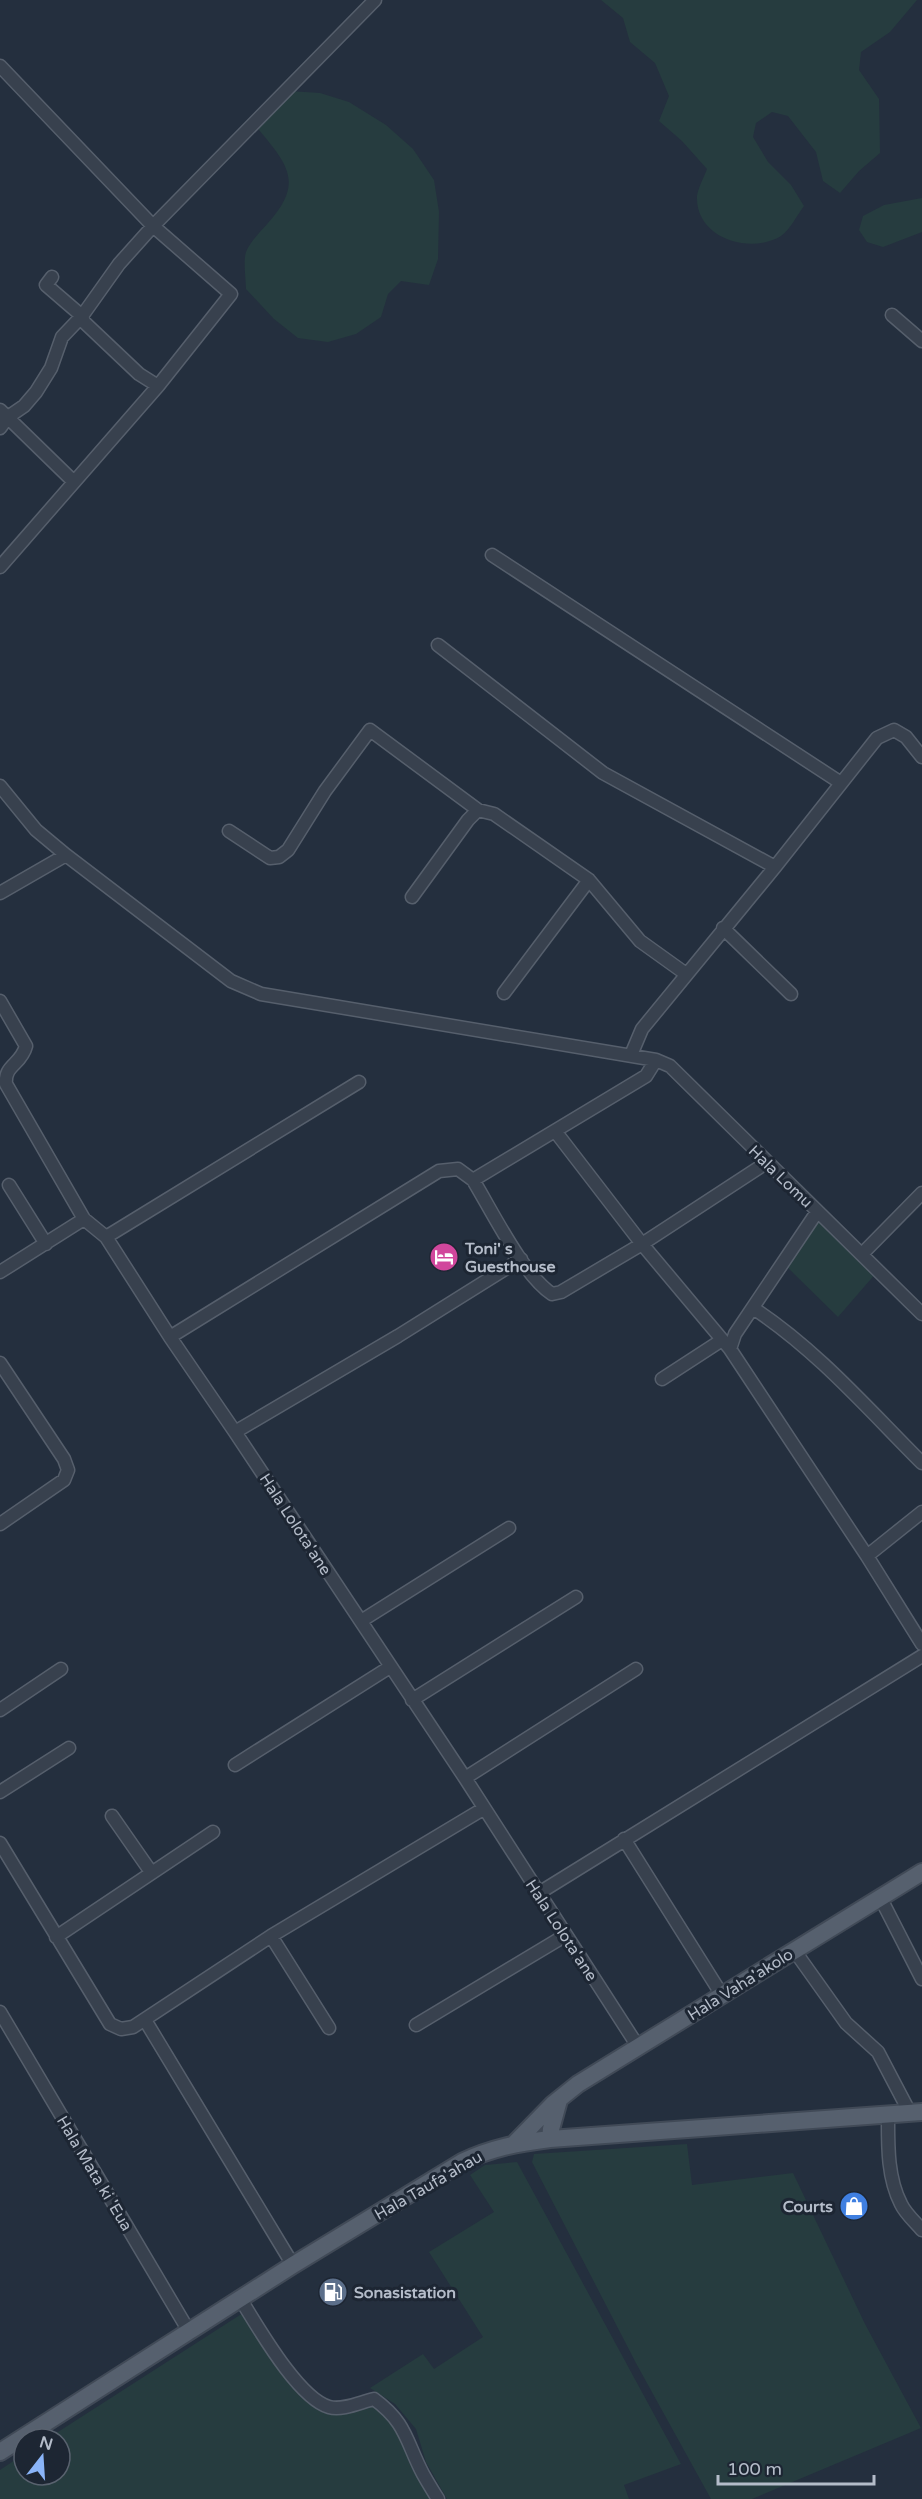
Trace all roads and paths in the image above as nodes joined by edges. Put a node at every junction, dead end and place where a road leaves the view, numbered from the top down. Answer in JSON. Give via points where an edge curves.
{"nodes":[{"id":1,"x":375,"y":0,"type":"edge"},
{"id":2,"x":0,"y":66,"type":"edge"},
{"id":3,"x":153,"y":226,"type":"junction"},
{"id":4,"x":52,"y":277,"type":"dead end"},
{"id":5,"x":892,"y":315,"type":"dead end"},
{"id":6,"x":82,"y":316,"type":"junction"},
{"id":7,"x":922,"y":341,"type":"edge"},
{"id":8,"x":158,"y":386,"type":"junction"},
{"id":9,"x":4,"y":413,"type":"edge"},
{"id":10,"x":0,"y":428,"type":"edge"},
{"id":11,"x":73,"y":481,"type":"junction"},
{"id":12,"x":492,"y":555,"type":"dead end"},
{"id":13,"x":0,"y":567,"type":"edge"},
{"id":14,"x":438,"y":645,"type":"dead end"},
{"id":15,"x":922,"y":757,"type":"edge"},
{"id":16,"x":841,"y":783,"type":"junction"},
{"id":17,"x":0,"y":786,"type":"edge"},
{"id":18,"x":478,"y":810,"type":"junction"},
{"id":19,"x":229,"y":831,"type":"dead end"},
{"id":20,"x":66,"y":855,"type":"junction"},
{"id":21,"x":775,"y":867,"type":"junction"},
{"id":22,"x":589,"y":880,"type":"junction"},
{"id":23,"x":0,"y":893,"type":"edge"},
{"id":24,"x":412,"y":897,"type":"dead end"},
{"id":25,"x":723,"y":928,"type":"junction"},
{"id":26,"x":686,"y":974,"type":"junction"},
{"id":27,"x":504,"y":993,"type":"dead end"},
{"id":28,"x":791,"y":994,"type":"dead end"},
{"id":29,"x":0,"y":1001,"type":"edge"},
{"id":30,"x":631,"y":1055,"type":"junction"},
{"id":31,"x":656,"y":1060,"type":"junction"},
{"id":32,"x":359,"y":1082,"type":"dead end"},
{"id":33,"x":555,"y":1131,"type":"junction"},
{"id":34,"x":766,"y":1163,"type":"junction"},
{"id":35,"x":473,"y":1180,"type":"junction"},
{"id":36,"x":9,"y":1185,"type":"dead end"},
{"id":37,"x":922,"y":1193,"type":"edge"},
{"id":38,"x":817,"y":1212,"type":"junction"},
{"id":39,"x":84,"y":1219,"type":"junction"},
{"id":40,"x":106,"y":1237,"type":"junction"},
{"id":41,"x":46,"y":1244,"type":"junction"},
{"id":42,"x":642,"y":1244,"type":"junction"},
{"id":43,"x":862,"y":1254,"type":"junction"},
{"id":44,"x":521,"y":1259,"type":"junction"},
{"id":45,"x":0,"y":1272,"type":"edge"},
{"id":46,"x":753,"y":1308,"type":"junction"},
{"id":47,"x":922,"y":1314,"type":"edge"},
{"id":48,"x":170,"y":1337,"type":"junction"},
{"id":49,"x":726,"y":1344,"type":"junction"},
{"id":50,"x":0,"y":1364,"type":"edge"},
{"id":51,"x":662,"y":1379,"type":"dead end"},
{"id":52,"x":235,"y":1432,"type":"junction"},
{"id":53,"x":922,"y":1463,"type":"edge"},
{"id":54,"x":922,"y":1512,"type":"edge"},
{"id":55,"x":0,"y":1524,"type":"edge"},
{"id":56,"x":509,"y":1528,"type":"dead end"},
{"id":57,"x":867,"y":1556,"type":"junction"},
{"id":58,"x":576,"y":1597,"type":"dead end"},
{"id":59,"x":361,"y":1621,"type":"junction"},
{"id":60,"x":922,"y":1644,"type":"edge"},
{"id":61,"x":922,"y":1656,"type":"edge"},
{"id":62,"x":390,"y":1667,"type":"junction"},
{"id":63,"x":61,"y":1669,"type":"dead end"},
{"id":64,"x":636,"y":1669,"type":"dead end"},
{"id":65,"x":412,"y":1700,"type":"junction"},
{"id":66,"x":0,"y":1710,"type":"edge"},
{"id":67,"x":69,"y":1748,"type":"dead end"},
{"id":68,"x":235,"y":1765,"type":"dead end"},
{"id":69,"x":465,"y":1778,"type":"junction"},
{"id":70,"x":0,"y":1792,"type":"edge"},
{"id":71,"x":483,"y":1809,"type":"junction"},
{"id":72,"x":112,"y":1816,"type":"dead end"},
{"id":73,"x":213,"y":1832,"type":"dead end"},
{"id":74,"x":624,"y":1839,"type":"junction"},
{"id":75,"x":0,"y":1843,"type":"edge"},
{"id":76,"x":151,"y":1872,"type":"junction"},
{"id":77,"x":922,"y":1872,"type":"edge"},
{"id":78,"x":539,"y":1893,"type":"junction"},
{"id":79,"x":880,"y":1897,"type":"junction"},
{"id":80,"x":566,"y":1935,"type":"junction"},
{"id":81,"x":271,"y":1936,"type":"junction"},
{"id":82,"x":56,"y":1937,"type":"junction"},
{"id":83,"x":794,"y":1950,"type":"junction"},
{"id":84,"x":922,"y":1979,"type":"edge"},
{"id":85,"x":722,"y":1995,"type":"junction"},
{"id":86,"x":0,"y":2012,"type":"edge"},
{"id":87,"x":145,"y":2020,"type":"junction"},
{"id":88,"x":416,"y":2025,"type":"dead end"},
{"id":89,"x":329,"y":2028,"type":"dead end"},
{"id":90,"x":639,"y":2048,"type":"junction"},
{"id":91,"x":560,"y":2099,"type":"junction"},
{"id":92,"x":916,"y":2112,"type":"edge"},
{"id":93,"x":888,"y":2114,"type":"junction"},
{"id":94,"x":550,"y":2139,"type":"junction"},
{"id":95,"x":514,"y":2144,"type":"junction"},
{"id":96,"x":922,"y":2230,"type":"edge"},
{"id":97,"x":293,"y":2265,"type":"junction"},
{"id":98,"x":241,"y":2300,"type":"junction"},
{"id":99,"x":190,"y":2333,"type":"junction"},
{"id":100,"x":0,"y":2452,"type":"edge"},
{"id":101,"x":438,"y":2499,"type":"edge"}],
"edges":[{"from":1,"to":3,"type":"street"},
{"from":2,"to":3,"type":"street"},
{"from":3,"to":6,"type":"street","via":[[119,264]]},
{"from":3,"to":8,"type":"street","via":[[231,294]]},
{"from":4,"to":6,"type":"street","via":[[46,285]]},
{"from":5,"to":7,"type":"street"},
{"from":6,"to":8,"type":"street","via":[[139,374]]},
{"from":6,"to":9,"type":"street","via":[[62,337],[51,368],[36,392],[24,406]]},
{"from":8,"to":11,"type":"street"},
{"from":9,"to":10,"type":"street"},
{"from":9,"to":11,"type":"street"},
{"from":11,"to":13,"type":"street"},
{"from":12,"to":16,"type":"street"},
{"from":14,"to":21,"type":"street","via":[[603,772]]},
{"from":15,"to":16,"type":"street","via":[[906,737],[894,730],[877,738]]},
{"from":16,"to":21,"type":"street"},
{"from":17,"to":20,"type":"street","name":"Hala Lomu","via":[[36,830]]},
{"from":18,"to":19,"type":"street","via":[[370,730],[288,850],[279,857],[270,858]]},
{"from":18,"to":22,"type":"street","via":[[494,814]]},
{"from":18,"to":24,"type":"street"},
{"from":20,"to":23,"type":"street"},
{"from":20,"to":30,"type":"street","name":"Hala Lomu","via":[[231,981],[261,994]]},
{"from":21,"to":25,"type":"street"},
{"from":22,"to":26,"type":"street","via":[[640,941]]},
{"from":22,"to":27,"type":"street"},
{"from":25,"to":26,"type":"street"},
{"from":25,"to":28,"type":"street"},
{"from":26,"to":30,"type":"street","via":[[642,1029]]},
{"from":29,"to":39,"type":"street","name":"Hala Lolota'ane","via":[[26,1046],[23,1058],[5,1076],[6,1083]]},
{"from":30,"to":31,"type":"street","name":"Hala Lomu"},
{"from":31,"to":33,"type":"street","via":[[646,1076]]},
{"from":31,"to":34,"type":"street","name":"Hala Lomu","via":[[670,1066]]},
{"from":32,"to":40,"type":"street"},
{"from":33,"to":35,"type":"street"},
{"from":33,"to":42,"type":"street"},
{"from":34,"to":38,"type":"street","name":"Hala Lomu"},
{"from":34,"to":42,"type":"street"},
{"from":35,"to":44,"type":"street"},
{"from":35,"to":48,"type":"street","via":[[458,1169],[439,1171]]},
{"from":36,"to":41,"type":"street"},
{"from":37,"to":43,"type":"street"},
{"from":38,"to":43,"type":"street","name":"Hala Lomu"},
{"from":38,"to":46,"type":"street"},
{"from":39,"to":40,"type":"street","name":"Hala Lolota'ane"},
{"from":39,"to":41,"type":"street"},
{"from":40,"to":48,"type":"street","name":"Hala Lolota'ane"},
{"from":41,"to":45,"type":"street"},
{"from":42,"to":44,"type":"street","via":[[552,1294]]},
{"from":42,"to":49,"type":"street"},
{"from":43,"to":47,"type":"street","name":"Hala Lomu"},
{"from":44,"to":52,"type":"street"},
{"from":46,"to":49,"type":"street"},
{"from":46,"to":53,"type":"street","via":[[812,1353]]},
{"from":48,"to":52,"type":"street","name":"Hala Lolota'ane"},
{"from":49,"to":51,"type":"street"},
{"from":49,"to":57,"type":"street"},
{"from":50,"to":55,"type":"street","via":[[68,1470],[64,1480]]},
{"from":52,"to":59,"type":"street","name":"Hala Lolota'ane"},
{"from":54,"to":57,"type":"street"},
{"from":56,"to":59,"type":"street"},
{"from":57,"to":60,"type":"street"},
{"from":58,"to":65,"type":"street"},
{"from":59,"to":62,"type":"street","name":"Hala Lolota'ane"},
{"from":61,"to":74,"type":"street"},
{"from":62,"to":65,"type":"street","name":"Hala Lolota'ane"},
{"from":62,"to":68,"type":"street"},
{"from":63,"to":66,"type":"street"},
{"from":64,"to":69,"type":"street"},
{"from":65,"to":69,"type":"street","name":"Hala Lolota'ane"},
{"from":67,"to":70,"type":"street"},
{"from":69,"to":71,"type":"street","name":"Hala Lolota'ane"},
{"from":71,"to":78,"type":"street","name":"Hala Lolota'ane"},
{"from":71,"to":81,"type":"street"},
{"from":72,"to":76,"type":"street"},
{"from":73,"to":76,"type":"street"},
{"from":74,"to":78,"type":"street"},
{"from":74,"to":85,"type":"street"},
{"from":75,"to":82,"type":"street"},
{"from":76,"to":82,"type":"street"},
{"from":77,"to":79,"type":"main road","name":"Hala Vaha'akolo"},
{"from":78,"to":80,"type":"street","name":"Hala Lolota'ane"},
{"from":79,"to":83,"type":"main road","name":"Hala Vaha'akolo"},
{"from":79,"to":84,"type":"street"},
{"from":80,"to":88,"type":"street"},
{"from":80,"to":90,"type":"street","name":"Hala Lolota'ane"},
{"from":81,"to":87,"type":"street"},
{"from":81,"to":89,"type":"street"},
{"from":82,"to":87,"type":"street","via":[[110,2024],[121,2029]]},
{"from":83,"to":85,"type":"main road","name":"Hala Vaha'akolo"},
{"from":83,"to":92,"type":"street","via":[[846,2023],[878,2052]]},
{"from":85,"to":90,"type":"main road","name":"Hala Vaha'akolo"},
{"from":86,"to":99,"type":"street","name":"Hala Mata ki 'Eua"},
{"from":87,"to":97,"type":"street"},
{"from":90,"to":91,"type":"main road","name":"Hala Vaha'akolo"},
{"from":91,"to":94,"type":"main road"},
{"from":91,"to":95,"type":"main road","name":"Hala Vaha'akolo"},
{"from":92,"to":93,"type":"main road","name":"Hala Taufa'ahau"},
{"from":93,"to":94,"type":"main road","name":"Hala Taufa'ahau"},
{"from":93,"to":96,"type":"street","via":[[894,2188],[901,2206]]},
{"from":94,"to":95,"type":"main road","name":"Hala Taufa'ahau"},
{"from":95,"to":97,"type":"main road","name":"Hala Taufa'ahau","via":[[462,2162]]},
{"from":97,"to":98,"type":"main road","name":"Hala Taufa'ahau"},
{"from":98,"to":99,"type":"main road","name":"Hala Taufa'ahau"},
{"from":98,"to":101,"type":"street","via":[[298,2385],[328,2407],[374,2399],[389,2409],[404,2429],[422,2473]]},
{"from":99,"to":100,"type":"main road","name":"Hala Taufa'ahau"}]}
